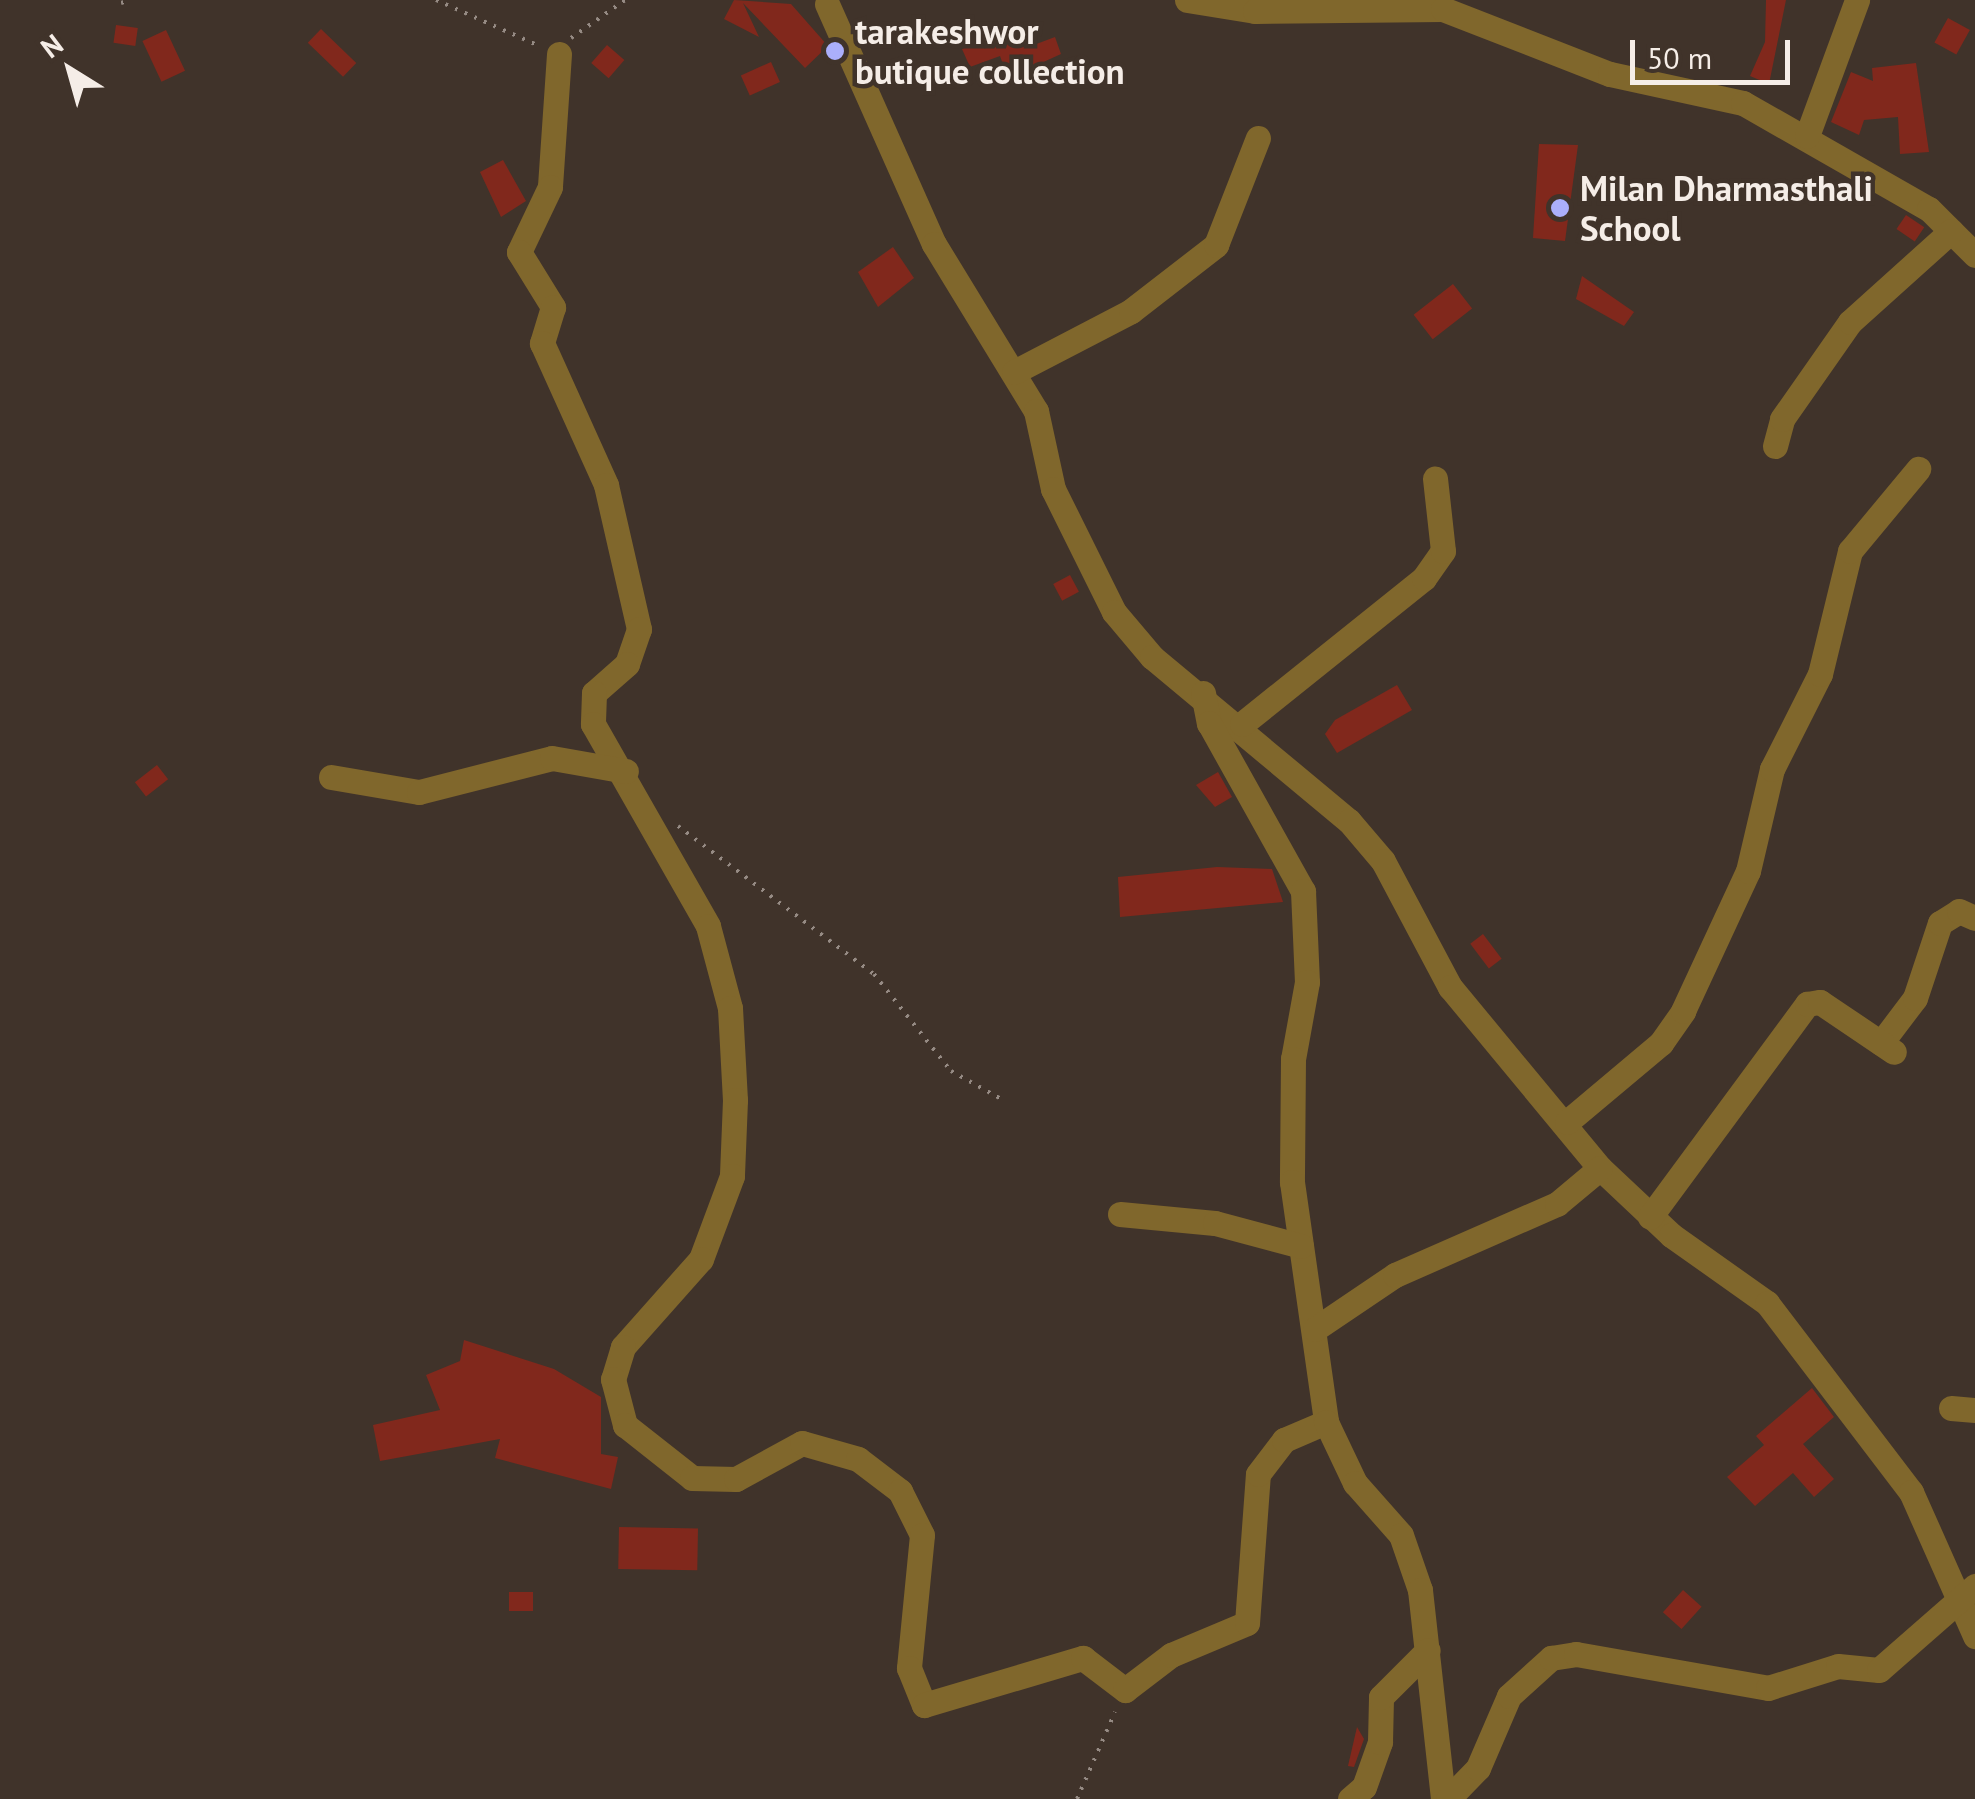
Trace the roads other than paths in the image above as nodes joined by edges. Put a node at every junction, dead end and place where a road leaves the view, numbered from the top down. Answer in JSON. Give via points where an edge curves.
{"nodes":[{"id":1,"x":1187,"y":0,"type":"edge"},
{"id":2,"x":1857,"y":0,"type":"edge"},
{"id":3,"x":829,"y":1,"type":"edge"},
{"id":4,"x":559,"y":54,"type":"road end"},
{"id":5,"x":1806,"y":136,"type":"junction"},
{"id":6,"x":1258,"y":138,"type":"dead end"},
{"id":7,"x":1951,"y":231,"type":"junction"},
{"id":8,"x":1975,"y":255,"type":"edge"},
{"id":9,"x":1014,"y":372,"type":"junction"},
{"id":10,"x":1775,"y":446,"type":"dead end"},
{"id":11,"x":1918,"y":469,"type":"dead end"},
{"id":12,"x":1435,"y":478,"type":"dead end"},
{"id":13,"x":1203,"y":694,"type":"junction"},
{"id":14,"x":1242,"y":724,"type":"junction"},
{"id":15,"x":626,"y":771,"type":"junction"},
{"id":16,"x":331,"y":777,"type":"dead end"},
{"id":17,"x":1975,"y":918,"type":"edge"},
{"id":18,"x":1567,"y":1122,"type":"junction"},
{"id":19,"x":1600,"y":1168,"type":"junction"},
{"id":20,"x":1120,"y":1214,"type":"dead end"},
{"id":21,"x":1650,"y":1217,"type":"junction"},
{"id":22,"x":1301,"y":1246,"type":"junction"},
{"id":23,"x":1315,"y":1329,"type":"junction"},
{"id":24,"x":1326,"y":1422,"type":"junction"},
{"id":25,"x":1964,"y":1593,"type":"edge"},
{"id":26,"x":1975,"y":1636,"type":"edge"},
{"id":27,"x":1428,"y":1650,"type":"junction"},
{"id":28,"x":1350,"y":1799,"type":"edge"},
{"id":29,"x":1446,"y":1799,"type":"edge"}],
"edges":[{"from":1,"to":5,"type":"street","via":[[1254,10],[1443,9],[1610,74],[1744,103]]},
{"from":2,"to":5,"type":"street"},
{"from":3,"to":9,"type":"street","via":[[934,244]]},
{"from":4,"to":15,"type":"street","via":[[550,187],[519,252],[553,307],[542,343],[606,485],[630,566],[634,651],[594,694],[594,724]]},
{"from":5,"to":7,"type":"street"},
{"from":6,"to":9,"type":"street","via":[[1216,245],[1131,311]]},
{"from":7,"to":8,"type":"street"},
{"from":7,"to":10,"type":"street","via":[[1850,322],[1782,419]]},
{"from":9,"to":13,"type":"street","via":[[1036,411],[1053,489],[1114,612],[1152,657]]},
{"from":11,"to":18,"type":"street","via":[[1850,551],[1820,674],[1772,769],[1748,870],[1683,1011],[1661,1043]]},
{"from":12,"to":14,"type":"street","via":[[1443,552],[1424,578]]},
{"from":13,"to":14,"type":"street"},
{"from":13,"to":22,"type":"street","via":[[1209,723],[1303,892],[1307,982],[1293,1059]]},
{"from":14,"to":18,"type":"street","via":[[1383,861],[1450,987]]},
{"from":15,"to":16,"type":"street","via":[[552,758],[419,792]]},
{"from":15,"to":24,"type":"street","via":[[708,926],[730,1008],[735,1100],[732,1176],[701,1259],[622,1348],[613,1379],[626,1425],[692,1478],[736,1479],[802,1443],[858,1459],[900,1490],[922,1535],[909,1668],[924,1706],[1084,1658],[1125,1690],[1171,1655],[1247,1623],[1258,1474],[1284,1440]]},
{"from":17,"to":21,"type":"street","via":[[1959,911],[1940,923],[1915,998],[1887,1048],[1820,1002],[1808,1004]]},
{"from":18,"to":19,"type":"street"},
{"from":19,"to":21,"type":"street"},
{"from":19,"to":23,"type":"street","via":[[1557,1204],[1395,1275]]},
{"from":20,"to":22,"type":"street","via":[[1215,1223]]},
{"from":21,"to":25,"type":"street","via":[[1753,1288],[1815,1360],[1911,1492]]},
{"from":22,"to":23,"type":"street"},
{"from":23,"to":24,"type":"street"},
{"from":24,"to":27,"type":"street","via":[[1355,1483],[1401,1535]]},
{"from":25,"to":26,"type":"street"},
{"from":25,"to":29,"type":"street","via":[[1879,1670],[1838,1666],[1768,1688],[1576,1654],[1551,1658],[1508,1696],[1478,1768]]},
{"from":27,"to":28,"type":"street","via":[[1381,1697],[1380,1742],[1364,1787]]},
{"from":27,"to":29,"type":"street"}]}
